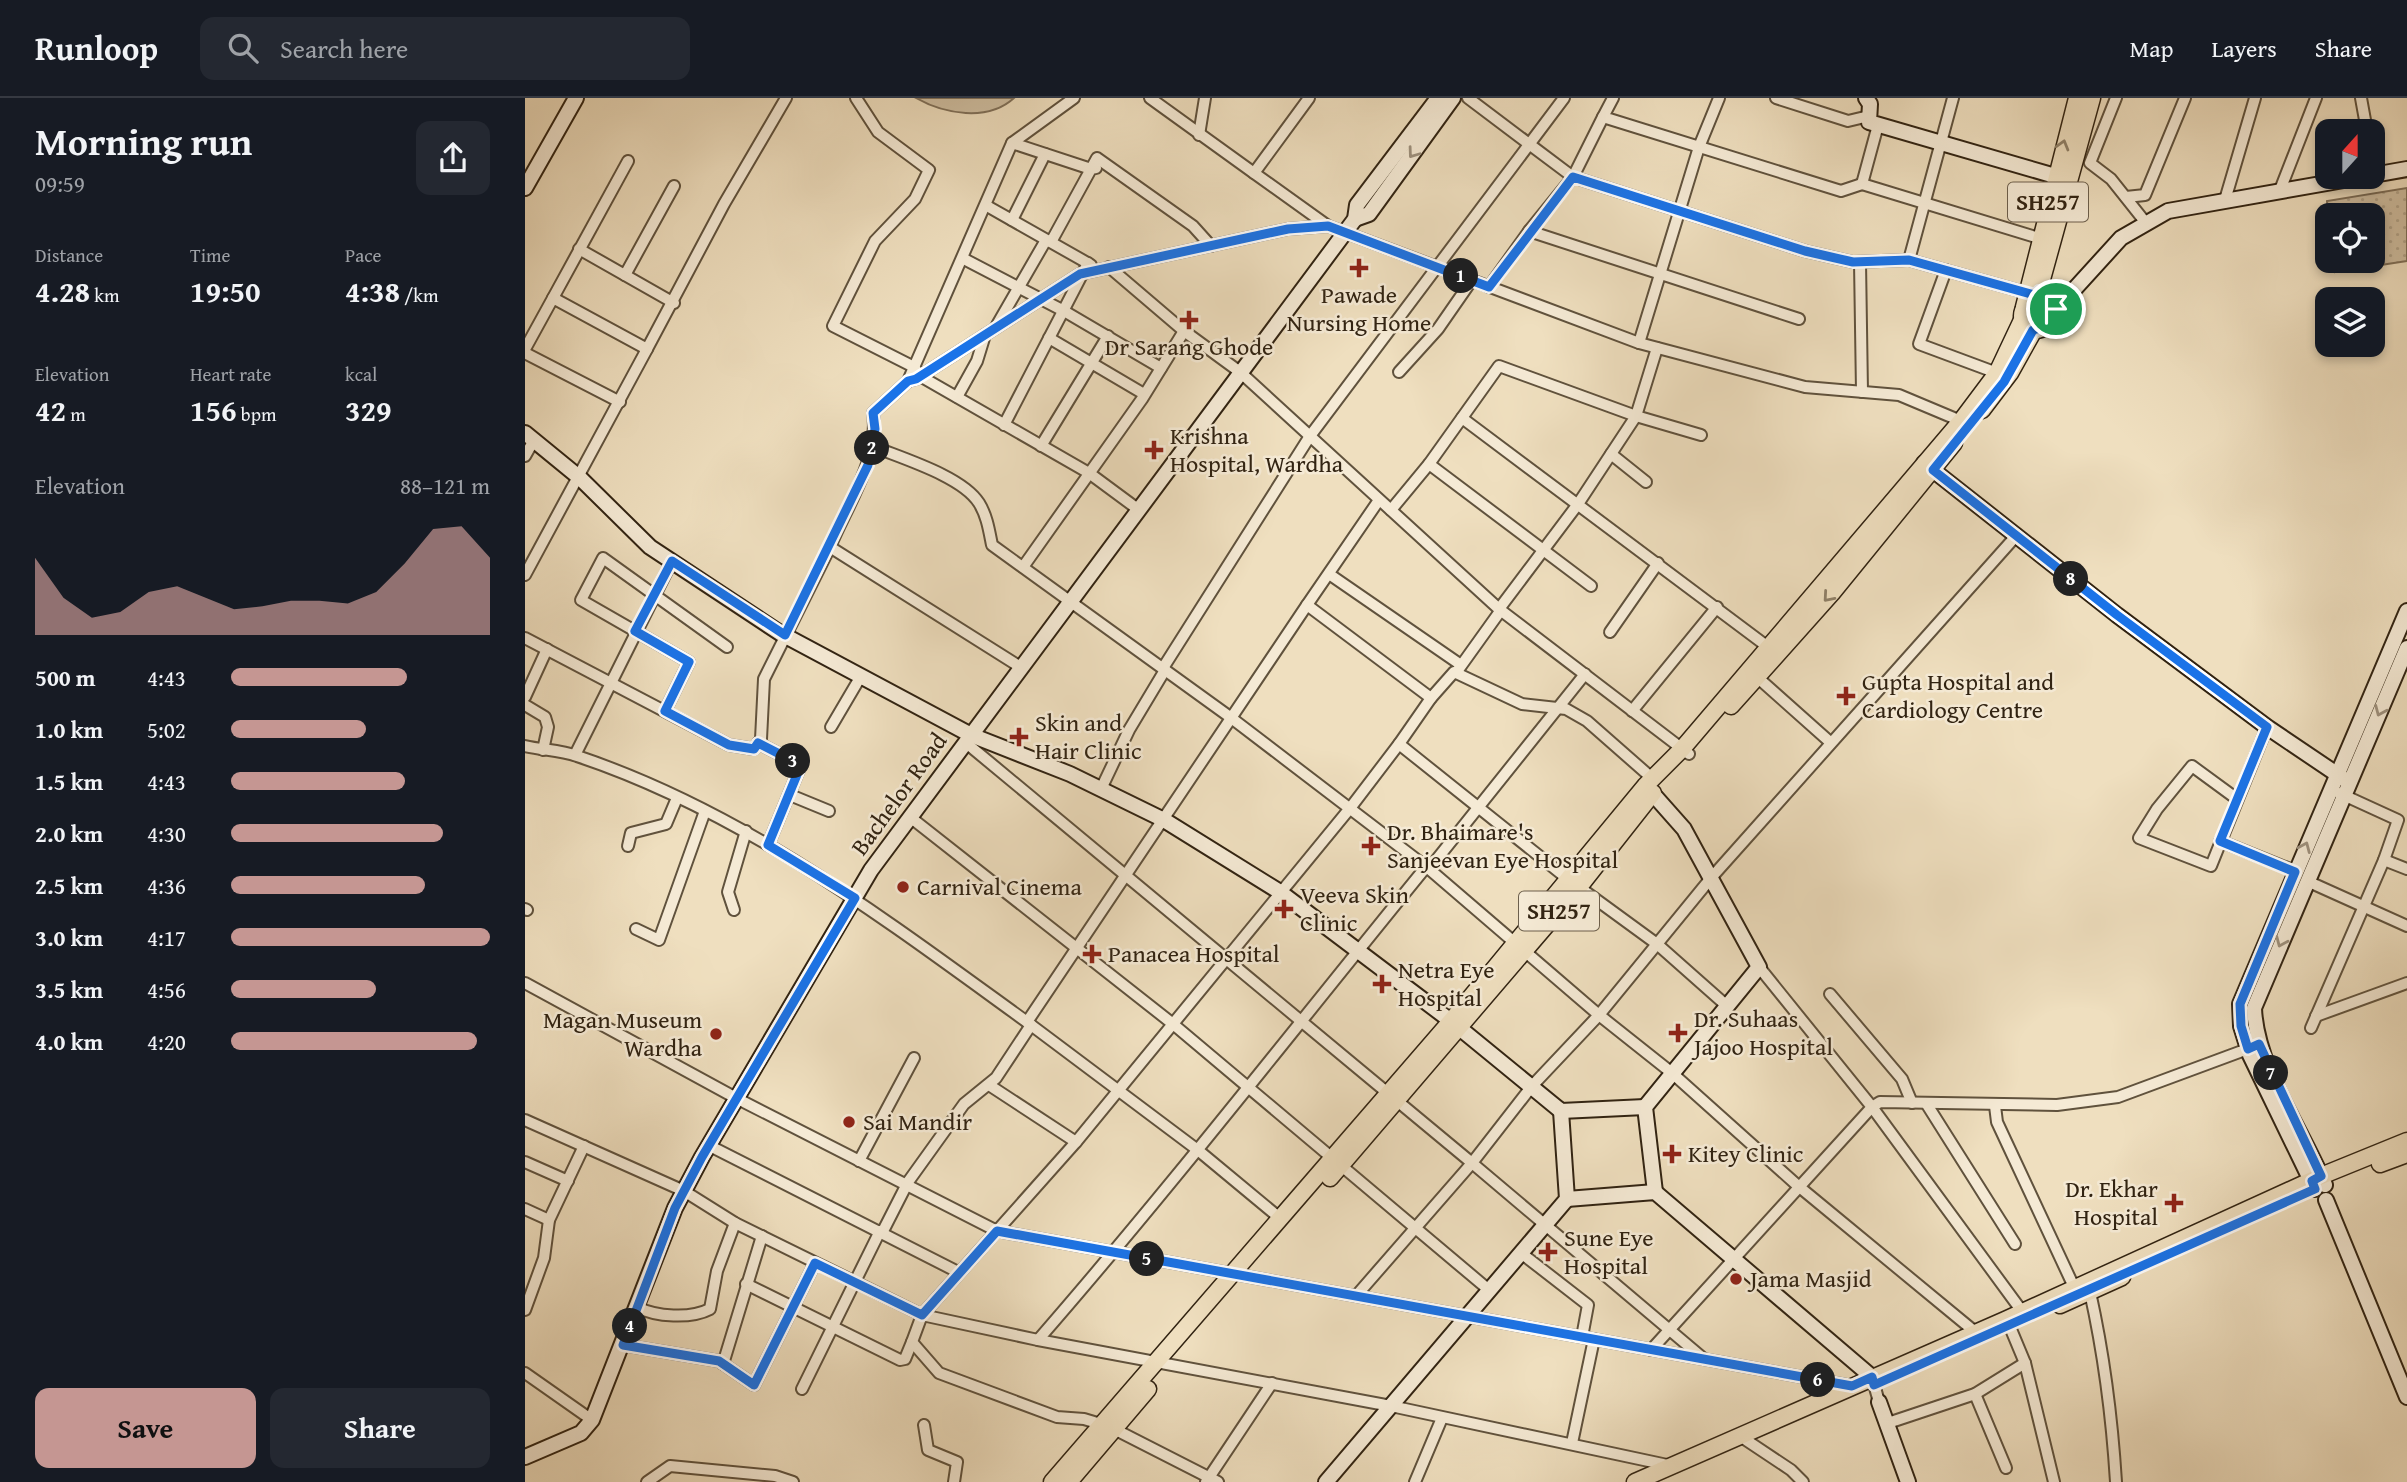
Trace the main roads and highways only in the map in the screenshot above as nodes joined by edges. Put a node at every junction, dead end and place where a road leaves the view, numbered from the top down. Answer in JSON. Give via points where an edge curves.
{"nodes":[{"id":1,"x":2077,"y":98,"type":"edge"},
{"id":2,"x":2091,"y":104,"type":"edge"},
{"id":3,"x":2031,"y":305,"type":"junction"},
{"id":4,"x":1928,"y":466,"type":"junction"},
{"id":5,"x":1685,"y":751,"type":"junction"},
{"id":6,"x":2407,"y":1142,"type":"edge"},
{"id":7,"x":2407,"y":1154,"type":"edge"},
{"id":8,"x":1336,"y":1164,"type":"junction"},
{"id":9,"x":2320,"y":1186,"type":"junction"},
{"id":10,"x":1238,"y":1275,"type":"junction"},
{"id":11,"x":2096,"y":1283,"type":"junction"},
{"id":12,"x":1873,"y":1381,"type":"junction"},
{"id":13,"x":1110,"y":1427,"type":"junction"},
{"id":14,"x":1676,"y":1467,"type":"junction"},
{"id":15,"x":1052,"y":1482,"type":"edge"},
{"id":16,"x":1069,"y":1482,"type":"edge"},
{"id":17,"x":1635,"y":1482,"type":"edge"},
{"id":18,"x":1653,"y":1482,"type":"edge"}],
"edges":[{"from":3,"to":1,"type":"main road","number":"SH257","one_way":true,"via":[[2039,237]]},
{"from":2,"to":3,"type":"main road","number":"SH257","via":[[2082,161]]},
{"from":3,"to":3,"type":"main road","via":[[2053,312],[2044,327]]},
{"from":3,"to":4,"type":"main road","number":"SH257","via":[[1997,373]]},
{"from":3,"to":4,"type":"main road","number":"SH257","via":[[2004,382]]},
{"from":4,"to":5,"type":"main road","number":"SH257","via":[[1768,647]]},
{"from":4,"to":5,"type":"main road","number":"SH257","one_way":true,"via":[[1832,593]]},
{"from":5,"to":8,"type":"main road","number":"SH257"},
{"from":6,"to":9,"type":"main road"},
{"from":7,"to":9,"type":"main road"},
{"from":8,"to":10,"type":"main road","number":"SH257"},
{"from":8,"to":10,"type":"main road","number":"SH257","via":[[1281,1219]]},
{"from":9,"to":11,"type":"main road"},
{"from":10,"to":13,"type":"main road","number":"SH257"},
{"from":11,"to":12,"type":"main road","via":[[2010,1326]]},
{"from":11,"to":12,"type":"main road","via":[[2021,1310]]},
{"from":12,"to":14,"type":"main road"},
{"from":12,"to":14,"type":"main road","via":[[1852,1386]]},
{"from":13,"to":15,"type":"main road","number":"SH257"},
{"from":13,"to":16,"type":"main road","number":"SH257"},
{"from":14,"to":17,"type":"main road"},
{"from":14,"to":18,"type":"main road"}]}
